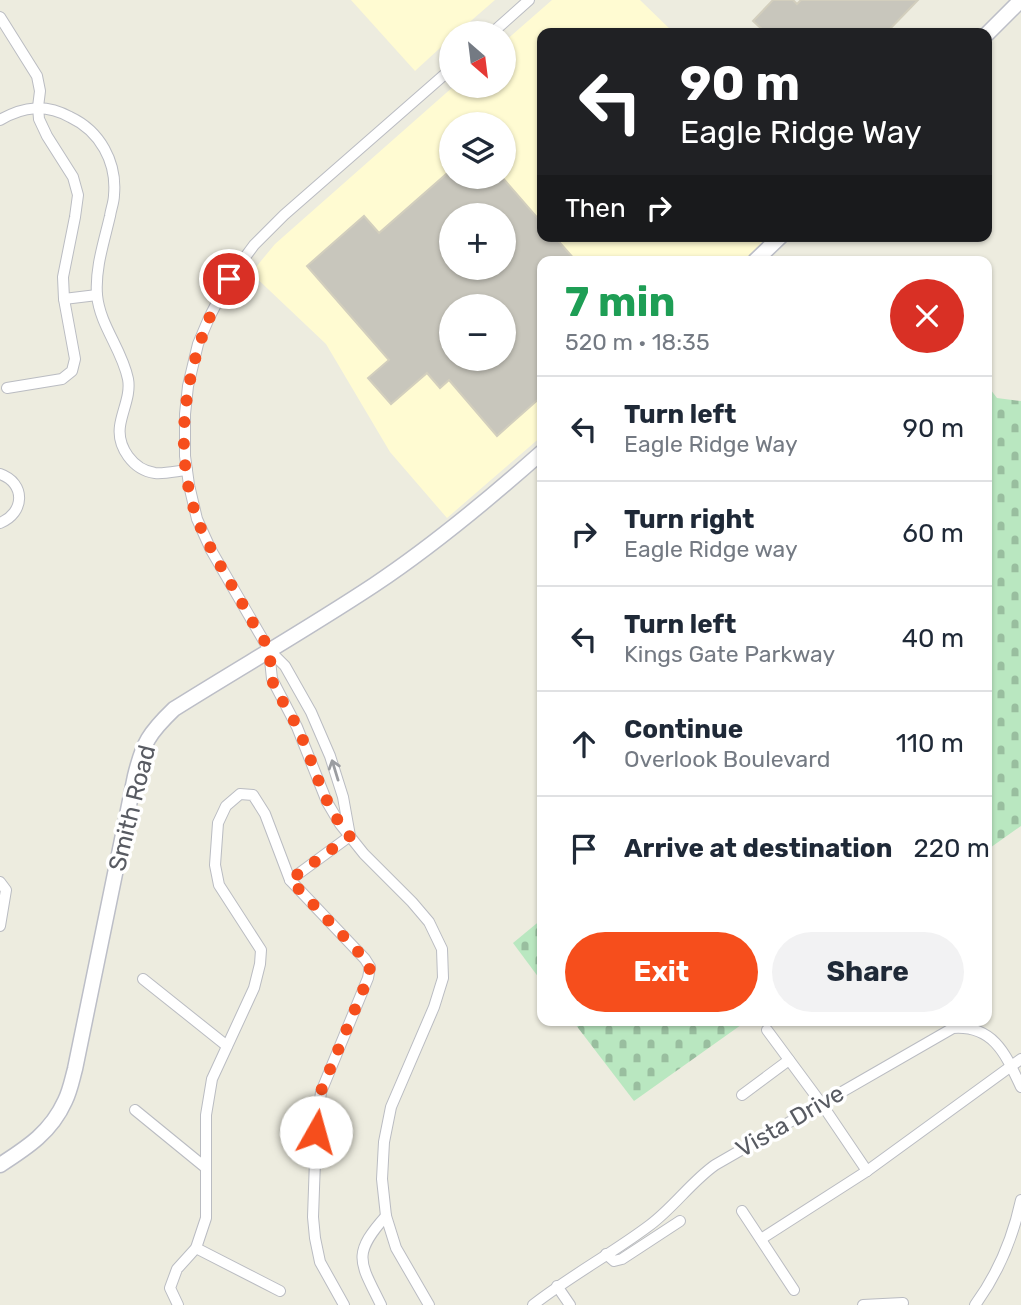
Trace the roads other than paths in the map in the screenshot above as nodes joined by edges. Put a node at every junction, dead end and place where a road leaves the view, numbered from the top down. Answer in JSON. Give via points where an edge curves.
{"nodes":[{"id":1,"x":529,"y":0,"type":"edge"},
{"id":2,"x":1021,"y":1,"type":"edge"},
{"id":3,"x":0,"y":17,"type":"edge"},
{"id":4,"x":505,"y":21,"type":"edge"},
{"id":5,"x":992,"y":29,"type":"edge"},
{"id":6,"x":439,"y":79,"type":"edge"},
{"id":7,"x":38,"y":107,"type":"junction"},
{"id":8,"x":0,"y":120,"type":"edge"},
{"id":9,"x":775,"y":242,"type":"edge"},
{"id":10,"x":760,"y":256,"type":"edge"},
{"id":11,"x":97,"y":295,"type":"junction"},
{"id":12,"x":64,"y":299,"type":"junction"},
{"id":13,"x":7,"y":388,"type":"dead end"},
{"id":14,"x":537,"y":456,"type":"edge"},
{"id":15,"x":187,"y":470,"type":"junction"},
{"id":16,"x":0,"y":474,"type":"edge"},
{"id":17,"x":0,"y":523,"type":"edge"},
{"id":18,"x":269,"y":650,"type":"junction"},
{"id":19,"x":350,"y":836,"type":"junction"},
{"id":20,"x":290,"y":880,"type":"junction"},
{"id":21,"x":0,"y":882,"type":"edge"},
{"id":22,"x":0,"y":926,"type":"edge"},
{"id":23,"x":143,"y":979,"type":"dead end"},
{"id":24,"x":767,"y":1030,"type":"dead end"},
{"id":25,"x":227,"y":1046,"type":"junction"},
{"id":26,"x":1021,"y":1059,"type":"edge"},
{"id":27,"x":789,"y":1060,"type":"junction"},
{"id":28,"x":1011,"y":1066,"type":"junction"},
{"id":29,"x":1021,"y":1087,"type":"edge"},
{"id":30,"x":742,"y":1095,"type":"dead end"},
{"id":31,"x":821,"y":1103,"type":"junction"},
{"id":32,"x":135,"y":1110,"type":"dead end"},
{"id":33,"x":0,"y":1165,"type":"edge"},
{"id":34,"x":206,"y":1168,"type":"junction"},
{"id":35,"x":867,"y":1171,"type":"junction"},
{"id":36,"x":1021,"y":1200,"type":"edge"},
{"id":37,"x":742,"y":1210,"type":"dead end"},
{"id":38,"x":386,"y":1216,"type":"junction"},
{"id":39,"x":1019,"y":1219,"type":"edge"},
{"id":40,"x":680,"y":1221,"type":"dead end"},
{"id":41,"x":761,"y":1239,"type":"junction"},
{"id":42,"x":195,"y":1248,"type":"junction"},
{"id":43,"x":606,"y":1254,"type":"junction"},
{"id":44,"x":557,"y":1286,"type":"junction"},
{"id":45,"x":794,"y":1290,"type":"dead end"},
{"id":46,"x":280,"y":1291,"type":"dead end"},
{"id":47,"x":903,"y":1303,"type":"dead end"},
{"id":48,"x":981,"y":1303,"type":"edge"},
{"id":49,"x":178,"y":1305,"type":"edge"},
{"id":50,"x":344,"y":1305,"type":"edge"},
{"id":51,"x":381,"y":1305,"type":"edge"},
{"id":52,"x":429,"y":1305,"type":"edge"},
{"id":53,"x":533,"y":1305,"type":"edge"},
{"id":54,"x":570,"y":1305,"type":"edge"},
{"id":55,"x":863,"y":1305,"type":"edge"}],
"edges":[{"from":1,"to":4,"type":"street"},
{"from":2,"to":5,"type":"street"},
{"from":3,"to":7,"type":"street","via":[[37,76]]},
{"from":6,"to":15,"type":"street","via":[[284,215],[233,273],[203,331],[191,372],[185,414]]},
{"from":7,"to":8,"type":"street"},
{"from":7,"to":11,"type":"street","via":[[58,110],[93,132],[113,169],[115,195],[97,273]]},
{"from":7,"to":12,"type":"street","via":[[39,119],[73,177],[78,195],[63,277]]},
{"from":9,"to":10,"type":"street"},
{"from":11,"to":12,"type":"street"},
{"from":11,"to":15,"type":"street","via":[[129,383],[120,430],[125,451],[135,465],[154,473]]},
{"from":12,"to":13,"type":"street","via":[[75,359],[72,371],[62,379]]},
{"from":14,"to":18,"type":"street","name":"Smith Road","via":[[433,543]]},
{"from":15,"to":18,"type":"street","via":[[206,540]]},
{"from":16,"to":17,"type":"street","via":[[13,481],[19,499],[11,517]]},
{"from":18,"to":19,"type":"street","via":[[272,679],[327,802]]},
{"from":19,"to":18,"type":"street","one_way":true,"via":[[337,776],[312,712],[285,666]]},
{"from":18,"to":33,"type":"street","name":"Smith Road","via":[[174,709],[156,726],[142,750],[66,1099],[50,1127]]},
{"from":19,"to":20,"type":"street"},
{"from":19,"to":38,"type":"street","via":[[421,912],[442,949],[443,978],[434,1007],[391,1107],[382,1180]]},
{"from":20,"to":25,"type":"street","via":[[265,814],[253,795],[240,794],[226,806],[218,823],[215,865],[219,885],[261,950],[254,988]]},
{"from":20,"to":50,"type":"street","via":[[370,967],[321,1091],[316,1132],[315,1238],[320,1262]]},
{"from":21,"to":22,"type":"street","via":[[6,890]]},
{"from":23,"to":25,"type":"street"},
{"from":24,"to":27,"type":"street"},
{"from":25,"to":34,"type":"street","via":[[212,1079],[206,1115]]},
{"from":26,"to":28,"type":"street"},
{"from":27,"to":30,"type":"street"},
{"from":27,"to":31,"type":"street"},
{"from":28,"to":29,"type":"street","name":"Vista Drive"},
{"from":28,"to":31,"type":"street","name":"Vista Drive","via":[[987,1034],[953,1028]]},
{"from":28,"to":35,"type":"street"},
{"from":31,"to":35,"type":"street"},
{"from":31,"to":43,"type":"street","name":"Vista Drive","via":[[715,1165],[650,1225]]},
{"from":32,"to":34,"type":"street"},
{"from":34,"to":42,"type":"street","via":[[206,1218]]},
{"from":35,"to":41,"type":"street"},
{"from":36,"to":39,"type":"street"},
{"from":37,"to":41,"type":"street"},
{"from":38,"to":51,"type":"street","via":[[371,1233],[362,1267]]},
{"from":38,"to":52,"type":"street","via":[[396,1248]]},
{"from":39,"to":48,"type":"street"},
{"from":40,"to":43,"type":"street","via":[[622,1259],[614,1261]]},
{"from":41,"to":45,"type":"street"},
{"from":42,"to":46,"type":"street"},
{"from":42,"to":49,"type":"street","via":[[177,1269],[170,1288]]},
{"from":43,"to":44,"type":"street","name":"Vista Drive"},
{"from":44,"to":53,"type":"street","name":"Vista Drive"},
{"from":44,"to":54,"type":"street"},
{"from":47,"to":55,"type":"street"}]}
